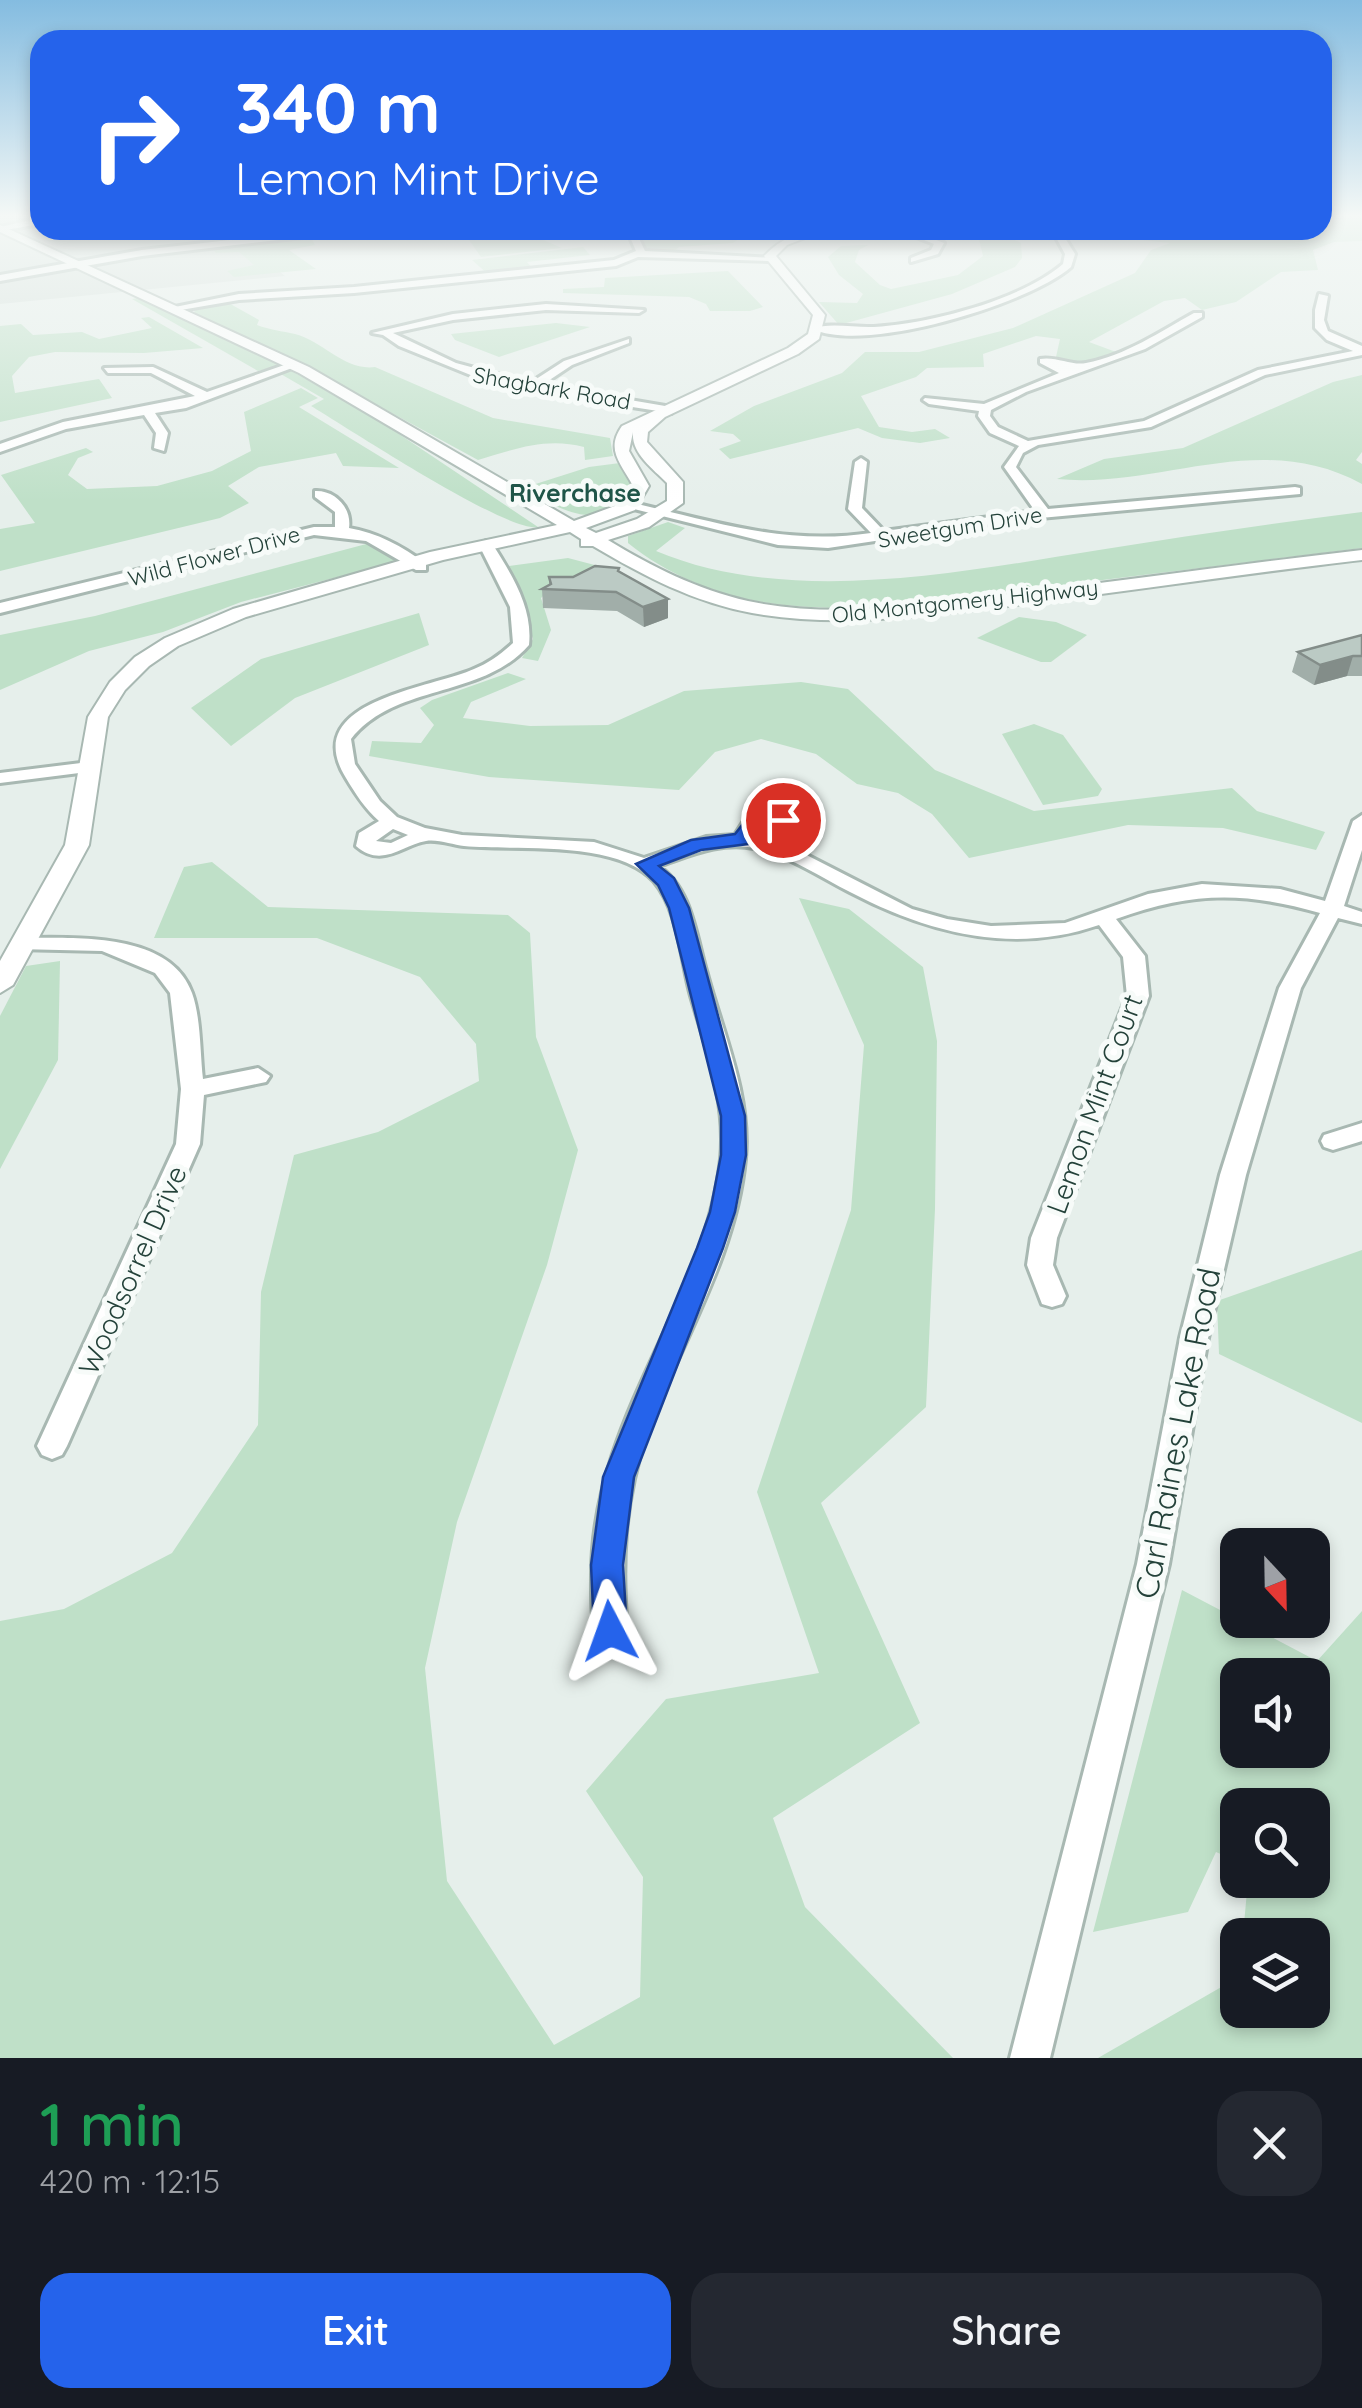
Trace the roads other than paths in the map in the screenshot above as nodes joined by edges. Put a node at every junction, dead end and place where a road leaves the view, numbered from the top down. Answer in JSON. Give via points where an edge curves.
{"nodes":[{"id":1,"x":179,"y":310,"type":"edge"},
{"id":2,"x":517,"y":310,"type":"edge"},
{"id":3,"x":816,"y":310,"type":"edge"},
{"id":4,"x":973,"y":310,"type":"edge"},
{"id":5,"x":1319,"y":310,"type":"edge"},
{"id":6,"x":1198,"y":315,"type":"dead end"},
{"id":7,"x":818,"y":329,"type":"junction"},
{"id":8,"x":373,"y":333,"type":"dead end"},
{"id":9,"x":387,"y":334,"type":"junction"},
{"id":10,"x":625,"y":341,"type":"dead end"},
{"id":11,"x":1362,"y":351,"type":"edge"},
{"id":12,"x":294,"y":365,"type":"junction"},
{"id":13,"x":1084,"y":368,"type":"junction"},
{"id":14,"x":108,"y":370,"type":"dead end"},
{"id":15,"x":1069,"y":373,"type":"junction"},
{"id":16,"x":529,"y":388,"type":"junction"},
{"id":17,"x":208,"y":396,"type":"junction"},
{"id":18,"x":929,"y":400,"type":"dead end"},
{"id":19,"x":986,"y":408,"type":"junction"},
{"id":20,"x":667,"y":410,"type":"junction"},
{"id":21,"x":147,"y":411,"type":"junction"},
{"id":22,"x":1028,"y":445,"type":"junction"},
{"id":23,"x":0,"y":448,"type":"edge"},
{"id":24,"x":160,"y":448,"type":"dead end"},
{"id":25,"x":861,"y":462,"type":"dead end"},
{"id":26,"x":1295,"y":491,"type":"dead end"},
{"id":27,"x":320,"y":494,"type":"dead end"},
{"id":28,"x":629,"y":506,"type":"junction"},
{"id":29,"x":1044,"y":513,"type":"junction"},
{"id":30,"x":661,"y":514,"type":"junction"},
{"id":31,"x":570,"y":526,"type":"junction"},
{"id":32,"x":341,"y":530,"type":"junction"},
{"id":33,"x":882,"y":538,"type":"junction"},
{"id":34,"x":594,"y":540,"type":"junction"},
{"id":35,"x":490,"y":552,"type":"junction"},
{"id":36,"x":1362,"y":555,"type":"edge"},
{"id":37,"x":418,"y":565,"type":"junction"},
{"id":38,"x":0,"y":608,"type":"edge"},
{"id":39,"x":89,"y":767,"type":"junction"},
{"id":40,"x":0,"y":778,"type":"edge"},
{"id":41,"x":392,"y":822,"type":"junction"},
{"id":42,"x":1362,"y":822,"type":"edge"},
{"id":43,"x":425,"y":834,"type":"junction"},
{"id":44,"x":646,"y":864,"type":"junction"},
{"id":45,"x":1333,"y":908,"type":"junction"},
{"id":46,"x":1362,"y":918,"type":"edge"},
{"id":47,"x":1105,"y":919,"type":"junction"},
{"id":48,"x":24,"y":944,"type":"junction"},
{"id":49,"x":0,"y":985,"type":"edge"},
{"id":50,"x":258,"y":1076,"type":"dead end"},
{"id":51,"x":193,"y":1089,"type":"junction"},
{"id":52,"x":1362,"y":1132,"type":"edge"},
{"id":53,"x":1334,"y":1141,"type":"dead end"},
{"id":54,"x":1052,"y":1296,"type":"dead end"},
{"id":55,"x":52,"y":1446,"type":"dead end"},
{"id":56,"x":610,"y":1631,"type":"dead end"},
{"id":57,"x":1030,"y":2058,"type":"edge"}],
"edges":[{"from":1,"to":12,"type":"street","name":"Old Montgomery Highway"},
{"from":2,"to":9,"type":"street","via":[[446,318]]},
{"from":3,"to":7,"type":"street"},
{"from":4,"to":7,"type":"street","via":[[904,329]]},
{"from":5,"to":11,"type":"street","via":[[1316,322],[1326,336]]},
{"from":6,"to":13,"type":"street"},
{"from":7,"to":20,"type":"street","via":[[793,351]]},
{"from":8,"to":9,"type":"street"},
{"from":9,"to":16,"type":"street","name":"Shagbark Road","via":[[457,370]]},
{"from":10,"to":16,"type":"street","via":[[568,363]]},
{"from":11,"to":22,"type":"street","via":[[1262,372],[1147,424]]},
{"from":12,"to":17,"type":"street"},
{"from":12,"to":31,"type":"street","name":"Old Montgomery Highway"},
{"from":13,"to":15,"type":"street"},
{"from":13,"to":15,"type":"street","via":[[1044,362]]},
{"from":14,"to":17,"type":"street","via":[[153,370]]},
{"from":15,"to":19,"type":"street"},
{"from":16,"to":20,"type":"street","name":"Shagbark Road"},
{"from":17,"to":21,"type":"street"},
{"from":18,"to":19,"type":"street"},
{"from":19,"to":22,"type":"street","via":[[990,426]]},
{"from":20,"to":28,"type":"street","via":[[633,425],[618,442],[641,486]]},
{"from":20,"to":30,"type":"street","via":[[639,437],[676,486],[675,503]]},
{"from":21,"to":23,"type":"street","via":[[63,426]]},
{"from":21,"to":24,"type":"street","via":[[162,433]]},
{"from":22,"to":29,"type":"street","via":[[1015,455],[1011,471]]},
{"from":25,"to":33,"type":"street","via":[[856,509]]},
{"from":26,"to":29,"type":"street","name":"Sweetgum Drive"},
{"from":27,"to":32,"type":"street","via":[[341,509]]},
{"from":28,"to":30,"type":"street","name":"Sweetgum Drive"},
{"from":28,"to":31,"type":"street"},
{"from":29,"to":33,"type":"street","name":"Sweetgum Drive"},
{"from":30,"to":33,"type":"street","name":"Sweetgum Drive","via":[[778,541]]},
{"from":30,"to":34,"type":"street"},
{"from":31,"to":34,"type":"street","name":"Old Montgomery Highway"},
{"from":31,"to":35,"type":"street"},
{"from":32,"to":37,"type":"street","name":"Wild Flower Drive","via":[[378,537]]},
{"from":32,"to":38,"type":"street","name":"Wild Flower Drive","via":[[292,534]]},
{"from":34,"to":35,"type":"street"},
{"from":34,"to":36,"type":"street","name":"Old Montgomery Highway","via":[[710,598],[823,616],[960,606]]},
{"from":35,"to":37,"type":"street"},
{"from":35,"to":41,"type":"street","via":[[523,630],[522,645],[473,677],[372,710],[342,738],[343,759]]},
{"from":37,"to":39,"type":"street","via":[[220,620],[151,656],[105,702]]},
{"from":39,"to":40,"type":"street"},
{"from":39,"to":48,"type":"street","via":[[77,845]]},
{"from":41,"to":43,"type":"street"},
{"from":41,"to":43,"type":"street","via":[[366,836],[366,846],[394,849]]},
{"from":42,"to":45,"type":"street","name":"Carl Raines Lake Road"},
{"from":43,"to":44,"type":"street","via":[[603,850]]},
{"from":44,"to":47,"type":"street","via":[[698,844],[741,840],[777,847],[886,905],[944,925],[1045,932]]},
{"from":44,"to":56,"type":"street","via":[[667,882],[679,908],[733,1116],[733,1155],[710,1248],[618,1477],[607,1565]]},
{"from":45,"to":46,"type":"street"},
{"from":45,"to":47,"type":"street","via":[[1252,891],[1202,890],[1155,898]]},
{"from":45,"to":57,"type":"street","name":"Carl Raines Lake Road","via":[[1290,988],[1233,1174],[1194,1338],[1153,1564]]},
{"from":47,"to":54,"type":"street","name":"Lemon Mint Court","via":[[1134,956],[1138,996],[1044,1238],[1040,1265]]},
{"from":48,"to":49,"type":"street"},
{"from":48,"to":51,"type":"street","name":"Woodsorrel Drive","via":[[102,946],[163,968],[181,993]]},
{"from":50,"to":51,"type":"street"},
{"from":51,"to":55,"type":"street","name":"Woodsorrel Drive","via":[[188,1144]]},
{"from":52,"to":53,"type":"street"}]}
